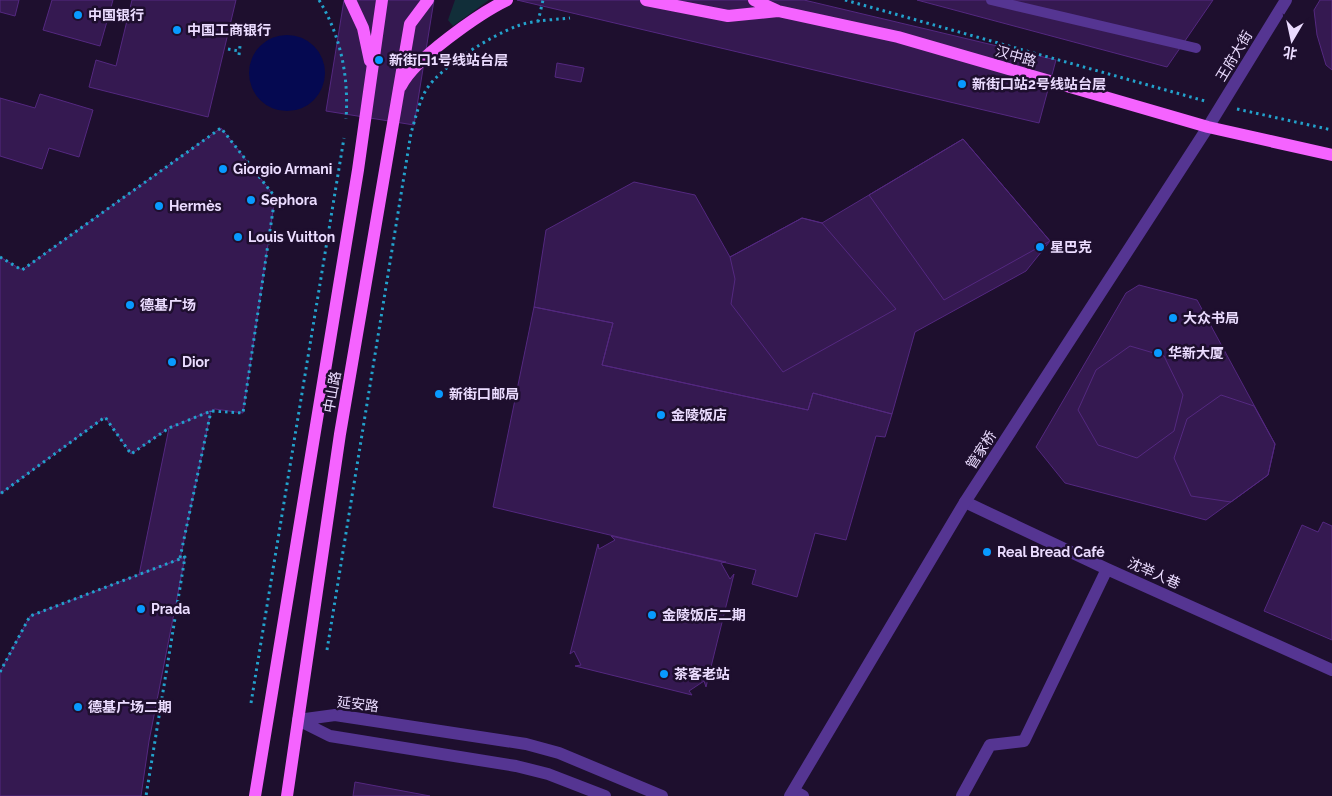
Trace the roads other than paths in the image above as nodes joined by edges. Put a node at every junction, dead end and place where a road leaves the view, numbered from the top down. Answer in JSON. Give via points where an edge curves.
{"nodes":[{"id":1,"x":350,"y":0,"type":"edge"},
{"id":2,"x":382,"y":0,"type":"edge"},
{"id":3,"x":428,"y":0,"type":"edge"},
{"id":4,"x":507,"y":0,"type":"edge"},
{"id":5,"x":646,"y":0,"type":"edge"},
{"id":6,"x":754,"y":0,"type":"edge"},
{"id":7,"x":991,"y":0,"type":"edge"},
{"id":8,"x":1286,"y":0,"type":"edge"},
{"id":9,"x":778,"y":11,"type":"junction"},
{"id":10,"x":1196,"y":48,"type":"dead end"},
{"id":11,"x":370,"y":88,"type":"junction"},
{"id":12,"x":398,"y":93,"type":"junction"},
{"id":13,"x":1208,"y":127,"type":"junction"},
{"id":14,"x":1332,"y":155,"type":"edge"},
{"id":15,"x":338,"y":291,"type":"joint"},
{"id":16,"x":965,"y":502,"type":"junction"},
{"id":17,"x":1107,"y":569,"type":"junction"},
{"id":18,"x":1332,"y":670,"type":"edge"},
{"id":19,"x":298,"y":720,"type":"junction"},
{"id":20,"x":796,"y":794,"type":"edge"},
{"id":21,"x":255,"y":796,"type":"edge"},
{"id":22,"x":286,"y":796,"type":"edge"},
{"id":23,"x":605,"y":796,"type":"edge"},
{"id":24,"x":662,"y":796,"type":"edge"},
{"id":25,"x":962,"y":796,"type":"edge"}],
"edges":[{"from":1,"to":11,"type":"main road","via":[[368,47]]},
{"from":2,"to":11,"type":"lane"},
{"from":3,"to":12,"type":"main road","name":"中山路","via":[[410,24]]},
{"from":4,"to":12,"type":"main road","via":[[428,56],[404,80]]},
{"from":5,"to":9,"type":"main road","name":"汉中路","via":[[728,16]]},
{"from":6,"to":9,"type":"main road","name":"汉中路"},
{"from":7,"to":10,"type":"lane"},
{"from":8,"to":13,"type":"street","name":"王府大街"},
{"from":9,"to":13,"type":"main road","name":"汉中路","via":[[898,38]]},
{"from":11,"to":15,"type":"lane"},
{"from":12,"to":19,"type":"main road","name":"中山路","via":[[340,434]]},
{"from":13,"to":14,"type":"main road","name":"汉中路"},
{"from":13,"to":16,"type":"street","name":"管家桥"},
{"from":15,"to":21,"type":"main road","name":"中山路"},
{"from":16,"to":17,"type":"street","name":"沈举人巷"},
{"from":16,"to":20,"type":"street","name":"管家桥"},
{"from":17,"to":18,"type":"street","name":"沈举人巷"},
{"from":17,"to":25,"type":"street","via":[[1024,741],[990,745]]},
{"from":19,"to":22,"type":"main road","name":"中山路"},
{"from":19,"to":23,"type":"street","via":[[330,736],[516,766],[548,774]]},
{"from":19,"to":24,"type":"street","name":"延安路","via":[[335,715],[526,744],[559,753]]}]}
